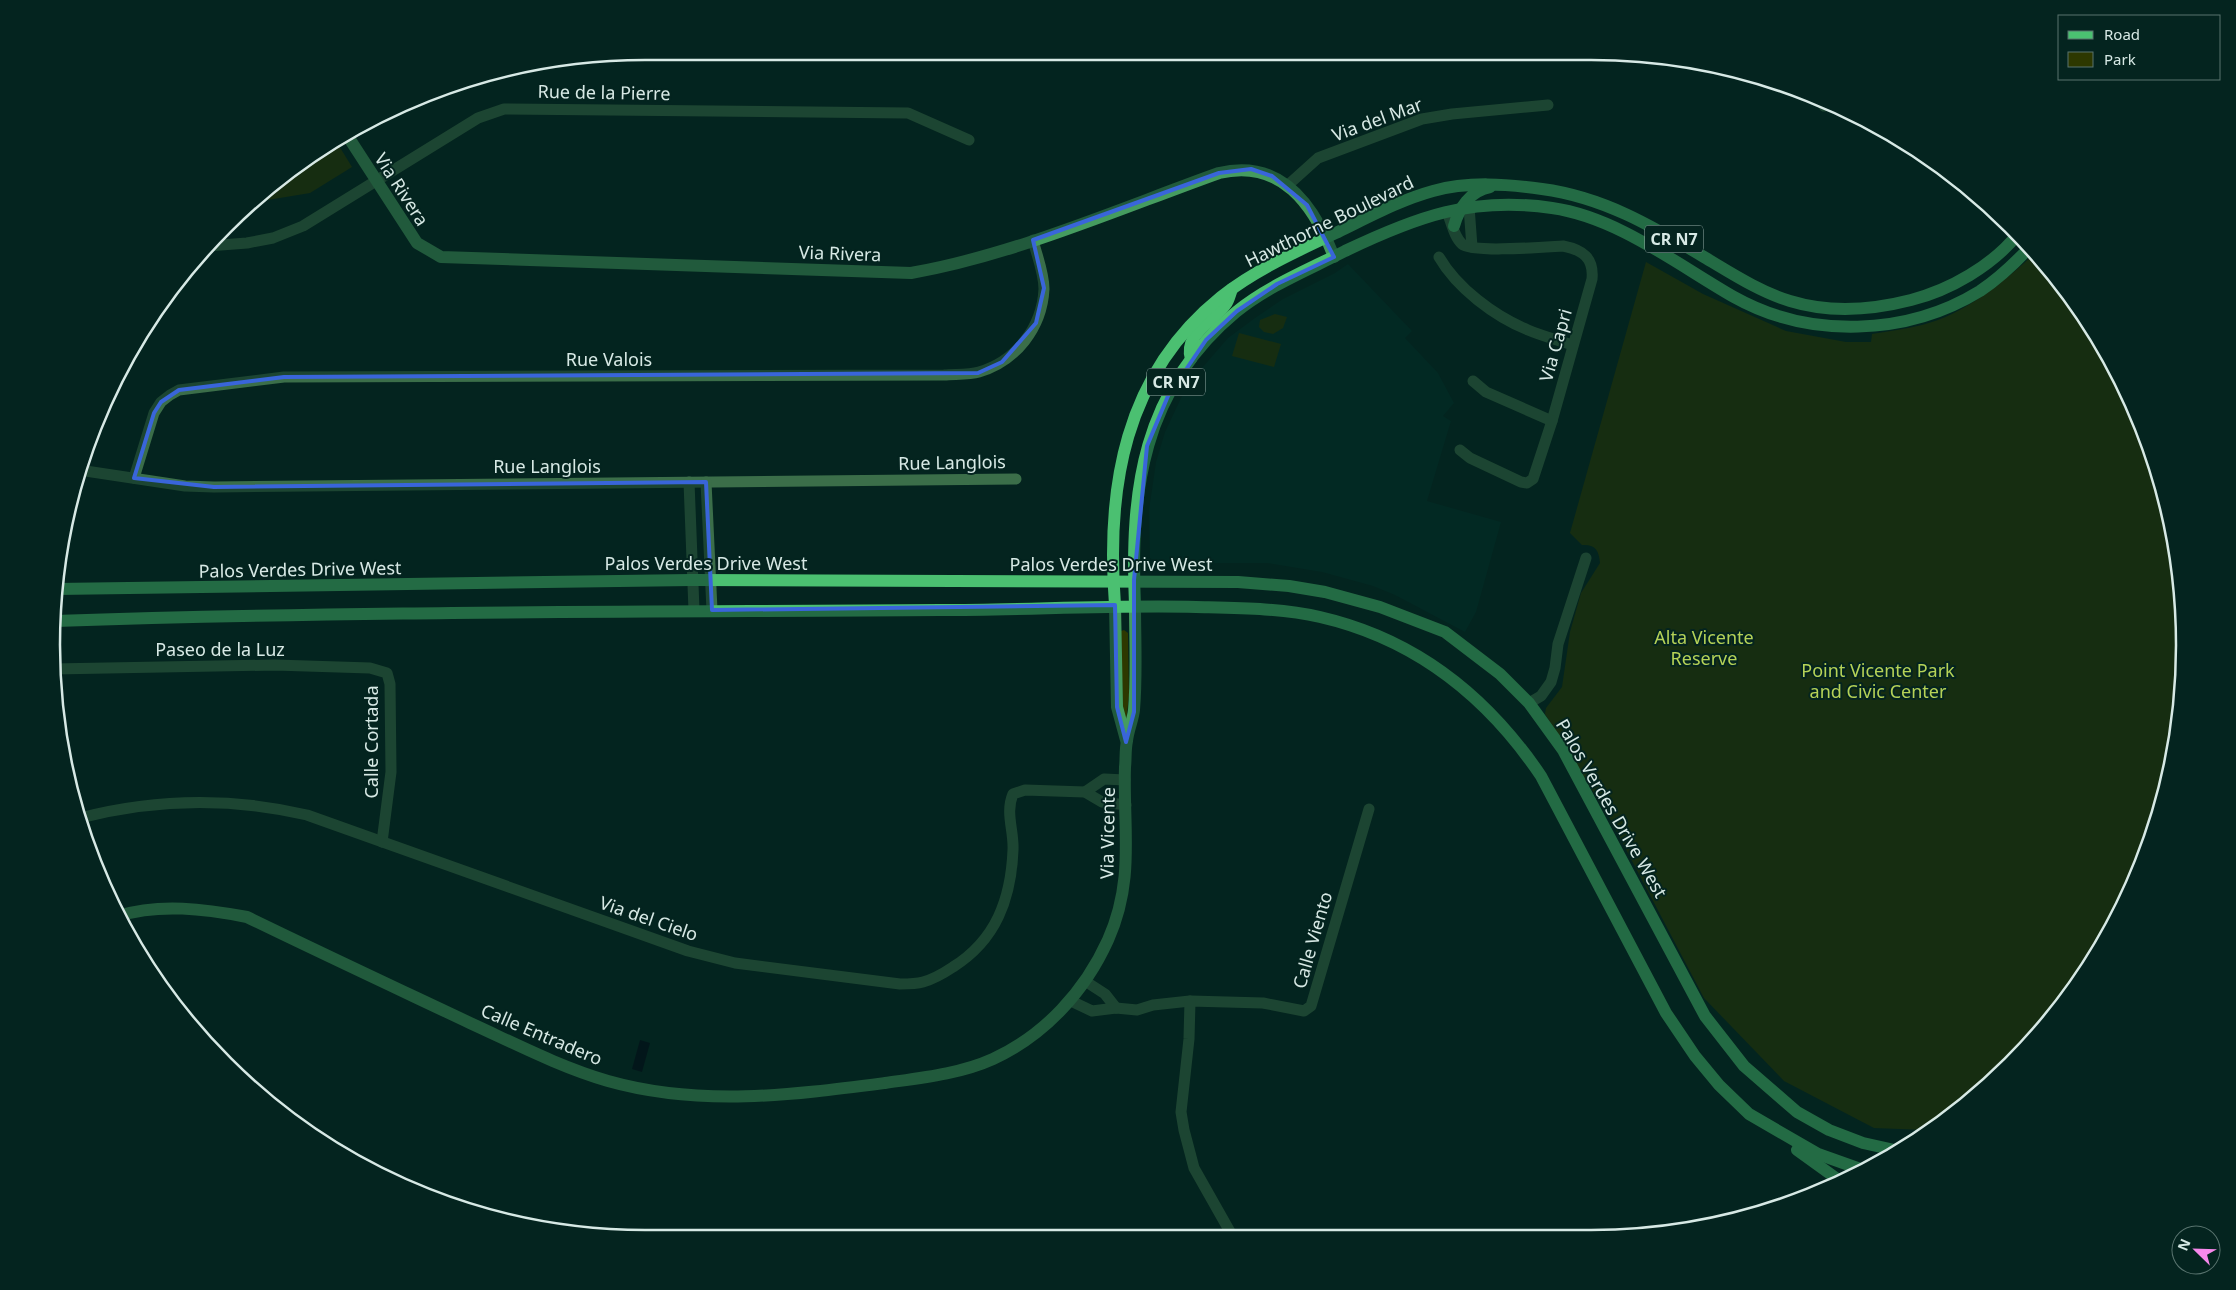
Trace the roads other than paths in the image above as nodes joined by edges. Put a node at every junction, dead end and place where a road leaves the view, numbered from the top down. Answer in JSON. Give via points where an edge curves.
{"nodes":[{"id":1,"x":1548,"y":105,"type":"dead end"},
{"id":2,"x":350,"y":139,"type":"edge"},
{"id":3,"x":969,"y":140,"type":"dead end"},
{"id":4,"x":375,"y":180,"type":"junction"},
{"id":5,"x":1505,"y":184,"type":"junction"},
{"id":6,"x":1288,"y":185,"type":"junction"},
{"id":7,"x":1458,"y":209,"type":"junction"},
{"id":8,"x":1454,"y":226,"type":"joint"},
{"id":9,"x":1327,"y":237,"type":"junction"},
{"id":10,"x":1033,"y":240,"type":"junction"},
{"id":11,"x":2013,"y":240,"type":"edge"},
{"id":12,"x":218,"y":245,"type":"edge"},
{"id":13,"x":1472,"y":247,"type":"junction"},
{"id":14,"x":2025,"y":253,"type":"edge"},
{"id":15,"x":1334,"y":257,"type":"junction"},
{"id":16,"x":1439,"y":257,"type":"dead end"},
{"id":17,"x":1232,"y":289,"type":"junction"},
{"id":18,"x":1572,"y":345,"type":"junction"},
{"id":19,"x":1191,"y":359,"type":"junction"},
{"id":20,"x":1473,"y":381,"type":"dead end"},
{"id":21,"x":1552,"y":421,"type":"junction"},
{"id":22,"x":1460,"y":450,"type":"dead end"},
{"id":23,"x":87,"y":471,"type":"edge"},
{"id":24,"x":134,"y":478,"type":"junction"},
{"id":25,"x":1016,"y":479,"type":"dead end"},
{"id":26,"x":689,"y":482,"type":"junction"},
{"id":27,"x":706,"y":482,"type":"junction"},
{"id":28,"x":1586,"y":558,"type":"dead end"},
{"id":29,"x":692,"y":580,"type":"junction"},
{"id":30,"x":710,"y":580,"type":"junction"},
{"id":31,"x":1113,"y":580,"type":"junction"},
{"id":32,"x":1134,"y":580,"type":"junction"},
{"id":33,"x":63,"y":589,"type":"edge"},
{"id":34,"x":1115,"y":606,"type":"junction"},
{"id":35,"x":1135,"y":606,"type":"junction"},
{"id":36,"x":694,"y":610,"type":"junction"},
{"id":37,"x":712,"y":610,"type":"junction"},
{"id":38,"x":61,"y":621,"type":"edge"},
{"id":39,"x":61,"y":669,"type":"edge"},
{"id":40,"x":387,"y":673,"type":"joint"},
{"id":41,"x":1529,"y":703,"type":"junction"},
{"id":42,"x":1126,"y":742,"type":"junction"},
{"id":43,"x":1125,"y":780,"type":"junction"},
{"id":44,"x":1085,"y":792,"type":"junction"},
{"id":45,"x":1126,"y":804,"type":"junction"},
{"id":46,"x":1369,"y":809,"type":"dead end"},
{"id":47,"x":86,"y":816,"type":"edge"},
{"id":48,"x":382,"y":842,"type":"junction"},
{"id":49,"x":126,"y":914,"type":"edge"},
{"id":50,"x":1085,"y":981,"type":"junction"},
{"id":51,"x":1071,"y":1001,"type":"junction"},
{"id":52,"x":1190,"y":1001,"type":"junction"},
{"id":53,"x":1116,"y":1008,"type":"junction"},
{"id":54,"x":1749,"y":1114,"type":"junction"},
{"id":55,"x":1889,"y":1149,"type":"edge"},
{"id":56,"x":1855,"y":1167,"type":"edge"},
{"id":57,"x":1834,"y":1177,"type":"edge"},
{"id":58,"x":1229,"y":1230,"type":"edge"}],
"edges":[{"from":1,"to":6,"type":"street","name":"Via del Mar","via":[[1422,119],[1318,158]]},
{"from":2,"to":4,"type":"street","name":"Via Rivera"},
{"from":3,"to":4,"type":"street","name":"Rue de la Pierre","via":[[908,113],[504,109],[478,118]]},
{"from":4,"to":10,"type":"street","name":"Via Rivera","via":[[417,243],[441,257],[456,259],[911,273]]},
{"from":4,"to":12,"type":"street","name":"Rue de la Pierre","via":[[303,226],[273,238]]},
{"from":5,"to":7,"type":"main road","via":[[1483,188]]},
{"from":5,"to":9,"type":"main road","name":"Hawthorne Boulevard","number":"CR N7","via":[[1436,190],[1403,201]]},
{"from":5,"to":11,"type":"main road","name":"Hawthorne Boulevard","number":"CR N7","via":[[1571,193],[1607,205],[1637,218],[1766,291],[1790,301],[1815,306],[1855,309],[1927,296],[1956,283],[1987,263]]},
{"from":6,"to":9,"type":"street","name":"Via Rivera","via":[[1308,205]]},
{"from":6,"to":10,"type":"street","name":"Via Rivera","via":[[1251,169],[1235,169]]},
{"from":7,"to":8,"type":"main road"},
{"from":7,"to":13,"type":"street"},
{"from":7,"to":14,"type":"main road","name":"Hawthorne Boulevard","number":"CR N7","via":[[1488,204],[1519,204],[1555,208],[1588,218],[1621,230],[1760,310],[1789,320],[1841,327],[1880,326],[1951,305],[1979,291]]},
{"from":7,"to":15,"type":"main road","name":"Hawthorne Boulevard","number":"CR N7","via":[[1393,228]]},
{"from":8,"to":13,"type":"street","via":[[1463,246]]},
{"from":9,"to":15,"type":"street","name":"Via Rivera"},
{"from":9,"to":17,"type":"main road","name":"Hawthorne Boulevard","number":"CR N7"},
{"from":10,"to":24,"type":"street","name":"Rue Valois","via":[[1044,288],[1036,323],[1018,349],[1002,362],[978,373],[284,377],[179,390],[161,402],[154,413]]},
{"from":13,"to":18,"type":"street","name":"Via Capri","via":[[1563,246],[1584,253],[1590,259],[1592,279]]},
{"from":15,"to":19,"type":"main road","name":"Hawthorne Boulevard","number":"CR N7","via":[[1277,284],[1237,311]]},
{"from":16,"to":18,"type":"street","via":[[1447,271],[1497,313],[1528,330]]},
{"from":17,"to":19,"type":"main road","via":[[1226,304],[1191,341],[1188,351]]},
{"from":17,"to":31,"type":"main road","name":"Hawthorne Boulevard","number":"CR N7","via":[[1190,326],[1167,354],[1146,388],[1132,423],[1115,491]]},
{"from":18,"to":21,"type":"street","name":"Via Capri"},
{"from":19,"to":32,"type":"main road","name":"Hawthorne Boulevard","number":"CR N7","via":[[1168,396],[1147,446],[1137,505]]},
{"from":20,"to":21,"type":"street","via":[[1486,392]]},
{"from":21,"to":22,"type":"street","name":"Via Capri","via":[[1533,479],[1527,483],[1470,458]]},
{"from":23,"to":24,"type":"street","name":"Rue Langlois"},
{"from":24,"to":26,"type":"street","name":"Rue Langlois","via":[[214,487]]},
{"from":25,"to":27,"type":"street","name":"Rue Langlois"},
{"from":26,"to":27,"type":"street","name":"Rue Langlois"},
{"from":26,"to":29,"type":"street"},
{"from":27,"to":30,"type":"street"},
{"from":28,"to":41,"type":"street","via":[[1558,644],[1551,682],[1541,696]]},
{"from":29,"to":30,"type":"main road","name":"Palos Verdes Drive West"},
{"from":29,"to":33,"type":"main road","name":"Palos Verdes Drive West"},
{"from":29,"to":36,"type":"street"},
{"from":30,"to":31,"type":"main road","name":"Palos Verdes Drive West"},
{"from":30,"to":37,"type":"street"},
{"from":31,"to":32,"type":"main road","name":"Palos Verdes Drive West"},
{"from":31,"to":34,"type":"main road","name":"Hawthorne Boulevard","number":"CR N7"},
{"from":32,"to":35,"type":"main road","name":"Hawthorne Boulevard","number":"CR N7"},
{"from":32,"to":41,"type":"main road","name":"Palos Verdes Drive West","via":[[1289,586],[1325,592],[1380,608],[1445,632],[1500,674]]},
{"from":34,"to":35,"type":"main road"},
{"from":34,"to":37,"type":"main road"},
{"from":34,"to":42,"type":"street","name":"Via Vicente","via":[[1117,707]]},
{"from":35,"to":42,"type":"street","name":"Via Vicente","via":[[1134,712]]},
{"from":35,"to":54,"type":"main road","via":[[1256,608],[1321,617],[1373,633],[1401,646],[1477,698],[1513,736],[1541,776],[1666,1012],[1694,1056]]},
{"from":36,"to":37,"type":"main road"},
{"from":36,"to":38,"type":"main road"},
{"from":39,"to":40,"type":"street","name":"Paseo de la Luz","via":[[266,665],[370,668]]},
{"from":40,"to":48,"type":"street","name":"Calle Cortada","via":[[390,684],[391,772]]},
{"from":41,"to":55,"type":"main road","name":"Palos Verdes Drive West","via":[[1563,750],[1705,1016],[1744,1066],[1797,1112],[1829,1130]]},
{"from":42,"to":43,"type":"street","name":"Via Vicente"},
{"from":43,"to":44,"type":"street","via":[[1104,779]]},
{"from":43,"to":45,"type":"street","name":"Via Vicente"},
{"from":44,"to":45,"type":"street","name":"Via del Cielo","via":[[1102,802]]},
{"from":44,"to":48,"type":"street","name":"Via del Cielo","via":[[1025,790],[1013,794],[1008,805],[1013,848],[1008,893],[993,927],[969,957],[939,976],[900,984],[734,963],[688,951]]},
{"from":45,"to":50,"type":"street","name":"Via Vicente","via":[[1126,872],[1120,903],[1109,938]]},
{"from":46,"to":52,"type":"street","name":"Calle Viento","via":[[1311,1006],[1304,1011],[1263,1003]]},
{"from":47,"to":48,"type":"street","name":"Via del Cielo","via":[[165,803],[219,802],[268,806],[307,815]]},
{"from":49,"to":51,"type":"street","name":"Calle Entradero","via":[[171,909],[247,917],[554,1062],[610,1082],[676,1095],[739,1098],[915,1078],[966,1068],[992,1060],[1021,1044]]},
{"from":50,"to":51,"type":"street","name":"Via Vicente"},
{"from":50,"to":53,"type":"street","via":[[1105,994]]},
{"from":51,"to":53,"type":"street","name":"Calle Viento","via":[[1092,1011]]},
{"from":52,"to":53,"type":"street","name":"Calle Viento","via":[[1137,1010]]},
{"from":52,"to":58,"type":"street","via":[[1181,1112],[1184,1130],[1194,1168]]},
{"from":54,"to":56,"type":"main road","via":[[1818,1154]]},
{"from":54,"to":57,"type":"main road"}]}
